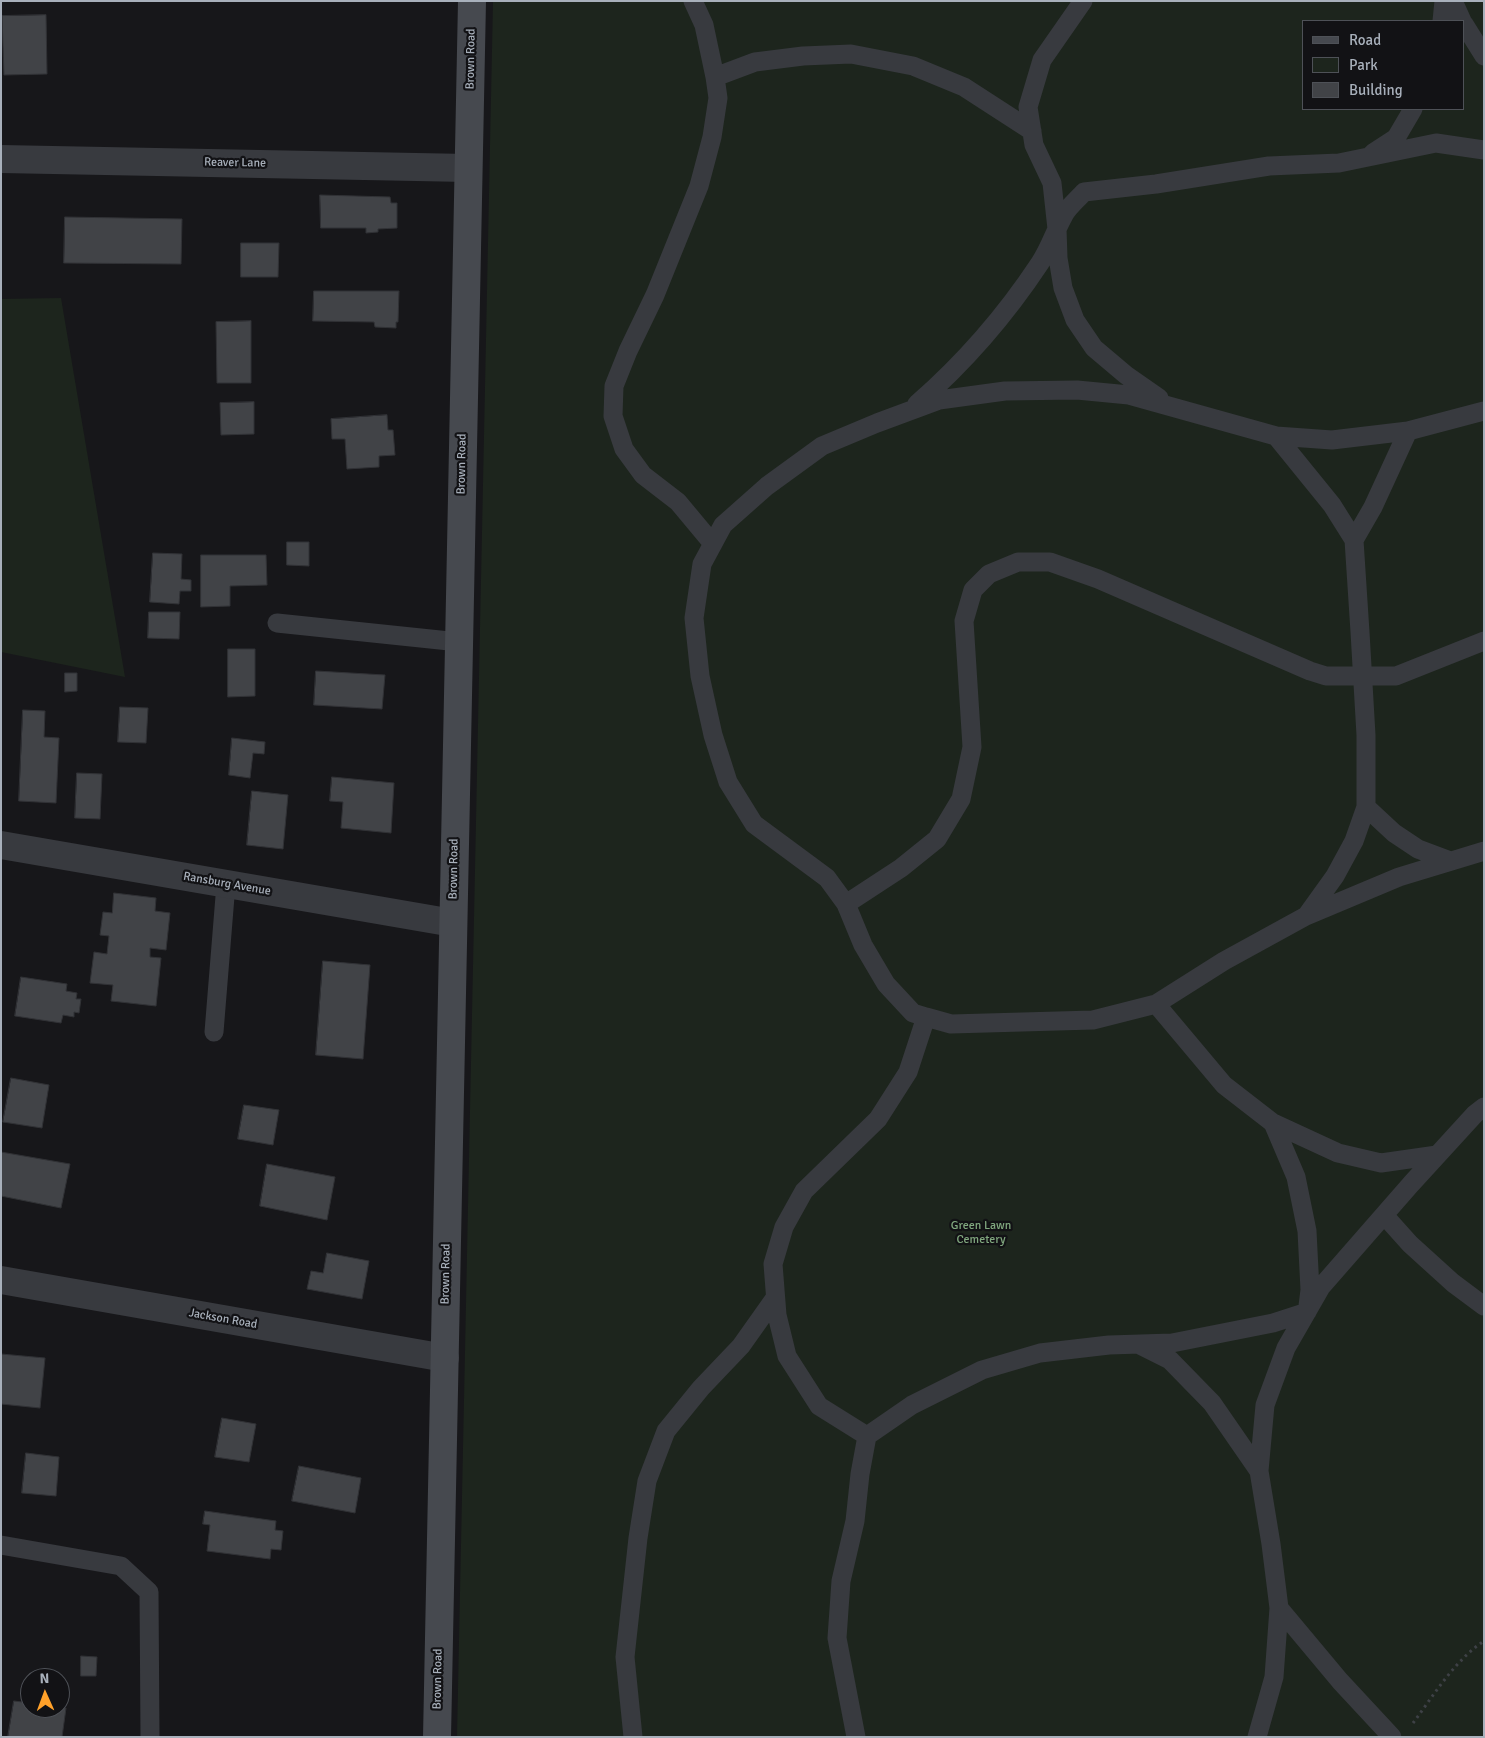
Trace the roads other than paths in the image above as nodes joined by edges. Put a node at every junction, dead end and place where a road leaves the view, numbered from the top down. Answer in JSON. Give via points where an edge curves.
{"nodes":[{"id":1,"x":472,"y":1,"type":"edge"},
{"id":2,"x":693,"y":1,"type":"edge"},
{"id":3,"x":1084,"y":1,"type":"edge"},
{"id":4,"x":1444,"y":1,"type":"edge"},
{"id":5,"x":1453,"y":1,"type":"edge"},
{"id":6,"x":1442,"y":20,"type":"edge"},
{"id":7,"x":1462,"y":20,"type":"edge"},
{"id":8,"x":1465,"y":26,"type":"edge"},
{"id":9,"x":1484,"y":56,"type":"edge"},
{"id":10,"x":715,"y":76,"type":"junction"},
{"id":11,"x":1412,"y":110,"type":"edge"},
{"id":12,"x":1032,"y":131,"type":"junction"},
{"id":13,"x":1484,"y":150,"type":"edge"},
{"id":14,"x":1364,"y":158,"type":"junction"},
{"id":15,"x":1,"y":159,"type":"edge"},
{"id":16,"x":468,"y":168,"type":"junction"},
{"id":17,"x":1057,"y":229,"type":"junction"},
{"id":18,"x":1170,"y":406,"type":"junction"},
{"id":19,"x":909,"y":411,"type":"junction"},
{"id":20,"x":1484,"y":411,"type":"edge"},
{"id":21,"x":1408,"y":431,"type":"junction"},
{"id":22,"x":1276,"y":436,"type":"junction"},
{"id":23,"x":1354,"y":540,"type":"junction"},
{"id":24,"x":713,"y":544,"type":"junction"},
{"id":25,"x":277,"y":623,"type":"dead end"},
{"id":26,"x":1484,"y":641,"type":"edge"},
{"id":27,"x":459,"y":642,"type":"junction"},
{"id":28,"x":1366,"y":807,"type":"junction"},
{"id":29,"x":1,"y":845,"type":"edge"},
{"id":30,"x":1484,"y":851,"type":"edge"},
{"id":31,"x":1450,"y":861,"type":"junction"},
{"id":32,"x":226,"y":884,"type":"junction"},
{"id":33,"x":846,"y":904,"type":"junction"},
{"id":34,"x":1306,"y":916,"type":"junction"},
{"id":35,"x":453,"y":922,"type":"junction"},
{"id":36,"x":1156,"y":1004,"type":"junction"},
{"id":37,"x":926,"y":1017,"type":"junction"},
{"id":38,"x":214,"y":1032,"type":"dead end"},
{"id":39,"x":1484,"y":1107,"type":"edge"},
{"id":40,"x":1273,"y":1123,"type":"junction"},
{"id":41,"x":1437,"y":1155,"type":"junction"},
{"id":42,"x":1384,"y":1215,"type":"junction"},
{"id":43,"x":1,"y":1280,"type":"edge"},
{"id":44,"x":775,"y":1298,"type":"junction"},
{"id":45,"x":1484,"y":1306,"type":"edge"},
{"id":46,"x":1307,"y":1312,"type":"junction"},
{"id":47,"x":1137,"y":1344,"type":"junction"},
{"id":48,"x":445,"y":1358,"type":"junction"},
{"id":49,"x":867,"y":1436,"type":"junction"},
{"id":50,"x":1259,"y":1470,"type":"junction"},
{"id":51,"x":1,"y":1545,"type":"edge"},
{"id":52,"x":1279,"y":1608,"type":"junction"},
{"id":53,"x":1400,"y":1733,"type":"edge"},
{"id":54,"x":150,"y":1737,"type":"edge"},
{"id":55,"x":437,"y":1737,"type":"edge"},
{"id":56,"x":633,"y":1737,"type":"edge"},
{"id":57,"x":856,"y":1737,"type":"edge"},
{"id":58,"x":1257,"y":1737,"type":"edge"}],
"edges":[{"from":1,"to":16,"type":"main road","name":"Brown Road"},
{"from":2,"to":10,"type":"lane","via":[[704,25]]},
{"from":3,"to":12,"type":"lane","via":[[1042,60],[1028,107]]},
{"from":4,"to":6,"type":"lane"},
{"from":5,"to":7,"type":"lane"},
{"from":8,"to":9,"type":"lane"},
{"from":10,"to":12,"type":"lane","via":[[755,62],[851,54],[913,66],[964,87]]},
{"from":10,"to":24,"type":"lane","via":[[718,98],[699,186],[614,386],[613,416],[624,449],[643,475],[678,502]]},
{"from":11,"to":14,"type":"lane","via":[[1396,138]]},
{"from":12,"to":17,"type":"lane","via":[[1034,144],[1052,183]]},
{"from":13,"to":14,"type":"lane","via":[[1436,143]]},
{"from":14,"to":17,"type":"lane","via":[[1339,163],[1269,166],[1084,192],[1065,213]]},
{"from":15,"to":16,"type":"street","name":"Reaver Lane"},
{"from":16,"to":27,"type":"main road","name":"Brown Road"},
{"from":17,"to":18,"type":"lane","via":[[1063,288],[1075,320],[1094,348],[1126,376]]},
{"from":17,"to":19,"type":"lane","via":[[1040,263],[986,336],[946,380]]},
{"from":18,"to":19,"type":"lane","via":[[1129,395],[1032,390],[939,400]]},
{"from":18,"to":22,"type":"lane"},
{"from":19,"to":24,"type":"lane","via":[[822,446],[767,486],[723,525]]},
{"from":20,"to":21,"type":"lane"},
{"from":21,"to":22,"type":"lane","via":[[1332,440]]},
{"from":21,"to":23,"type":"lane"},
{"from":22,"to":23,"type":"lane","via":[[1332,505]]},
{"from":23,"to":28,"type":"lane","via":[[1366,735]]},
{"from":24,"to":33,"type":"lane","via":[[702,564],[694,618],[700,676],[728,782],[754,824],[827,878]]},
{"from":25,"to":27,"type":"lane"},
{"from":26,"to":33,"type":"lane","via":[[1396,676],[1326,676],[1310,672],[1098,579],[1050,562],[1018,562],[989,574],[973,590],[964,621],[972,747],[961,799],[937,839],[901,868]]},
{"from":27,"to":35,"type":"main road","name":"Brown Road"},
{"from":28,"to":31,"type":"lane","via":[[1394,833],[1418,849]]},
{"from":28,"to":34,"type":"lane","via":[[1354,841],[1335,876]]},
{"from":29,"to":32,"type":"street","name":"Ransburg Avenue"},
{"from":30,"to":31,"type":"lane"},
{"from":31,"to":34,"type":"lane","via":[[1399,877]]},
{"from":32,"to":35,"type":"street","name":"Ransburg Avenue"},
{"from":32,"to":38,"type":"lane"},
{"from":33,"to":37,"type":"lane","via":[[863,944],[886,984],[913,1013]]},
{"from":34,"to":36,"type":"lane","via":[[1224,961]]},
{"from":35,"to":48,"type":"main road","name":"Brown Road"},
{"from":36,"to":37,"type":"lane","via":[[1093,1020],[951,1024]]},
{"from":36,"to":40,"type":"lane","via":[[1224,1085]]},
{"from":37,"to":44,"type":"lane","via":[[908,1072],[878,1118],[804,1190],[784,1227],[773,1264]]},
{"from":39,"to":41,"type":"lane"},
{"from":40,"to":41,"type":"lane","via":[[1338,1154],[1381,1163]]},
{"from":40,"to":46,"type":"lane","via":[[1296,1177],[1307,1232],[1310,1290]]},
{"from":41,"to":42,"type":"lane"},
{"from":42,"to":45,"type":"lane","via":[[1410,1244]]},
{"from":42,"to":46,"type":"lane","via":[[1321,1287]]},
{"from":43,"to":48,"type":"street","name":"Jackson Road"},
{"from":44,"to":49,"type":"lane","via":[[787,1356],[819,1406]]},
{"from":44,"to":56,"type":"lane","via":[[740,1346],[666,1430],[647,1481],[625,1657]]},
{"from":46,"to":47,"type":"lane","via":[[1273,1323],[1172,1343]]},
{"from":46,"to":50,"type":"lane","via":[[1286,1348],[1265,1405]]},
{"from":47,"to":49,"type":"lane","via":[[1040,1353],[982,1370],[912,1405]]},
{"from":47,"to":50,"type":"lane","via":[[1170,1360],[1212,1403]]},
{"from":48,"to":55,"type":"main road","name":"Brown Road"},
{"from":49,"to":57,"type":"lane","via":[[855,1521],[841,1580],[837,1638]]},
{"from":50,"to":52,"type":"lane"},
{"from":51,"to":54,"type":"lane","via":[[121,1566],[149,1592]]},
{"from":52,"to":53,"type":"lane","via":[[1340,1681]]},
{"from":52,"to":58,"type":"lane","via":[[1274,1677]]}]}
